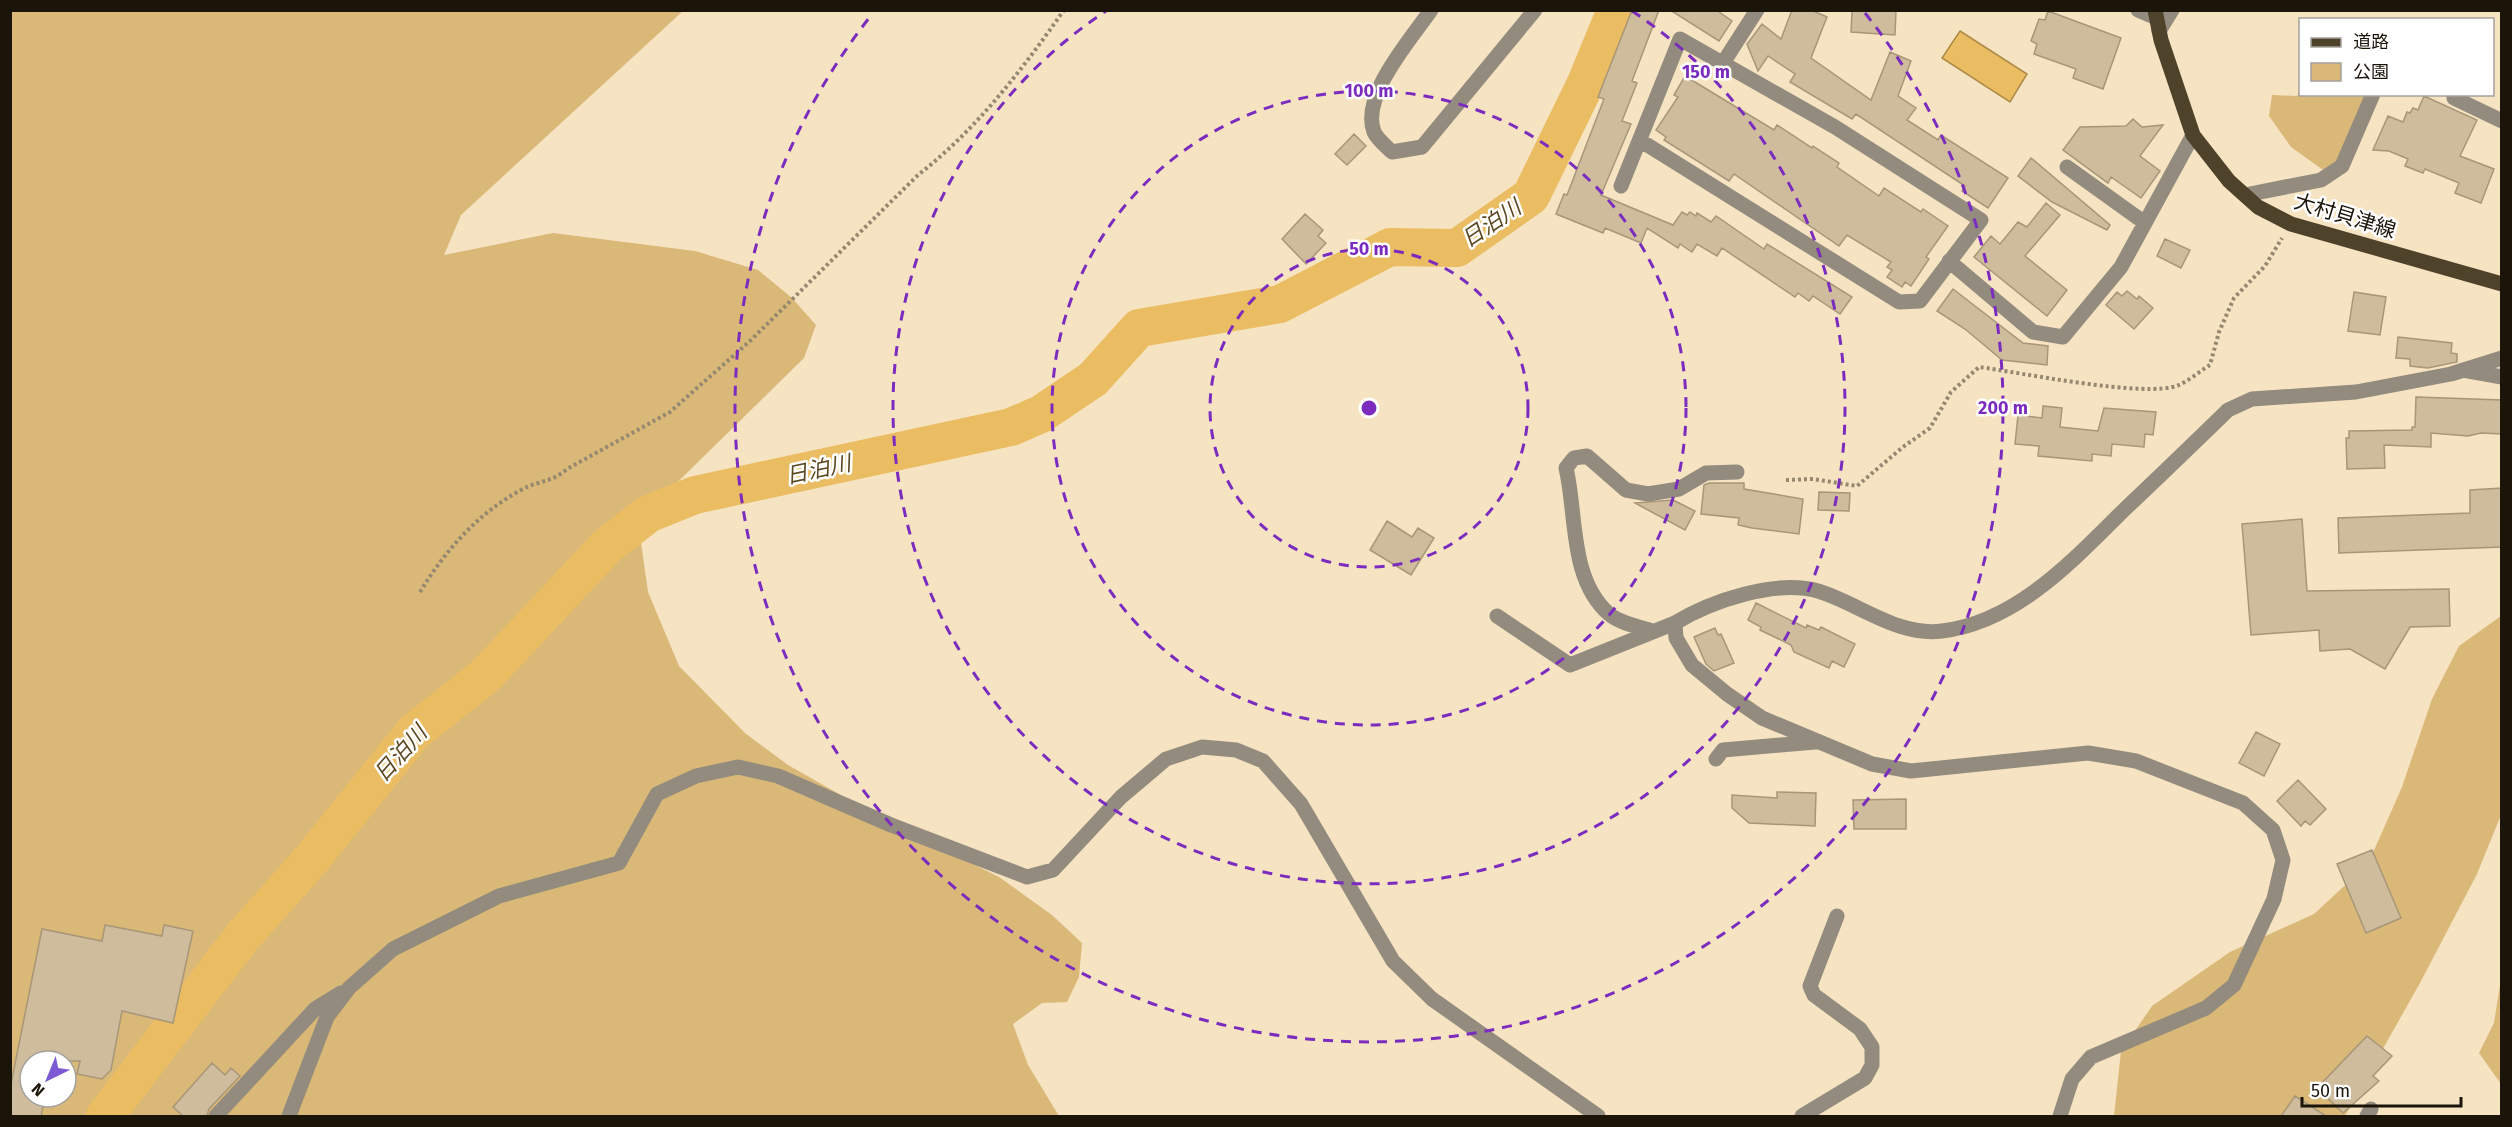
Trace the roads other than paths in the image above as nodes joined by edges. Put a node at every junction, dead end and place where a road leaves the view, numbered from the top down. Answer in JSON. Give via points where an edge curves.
{"nodes":[{"id":1,"x":1431,"y":10,"type":"edge"},
{"id":2,"x":1535,"y":10,"type":"edge"},
{"id":3,"x":1757,"y":10,"type":"edge"},
{"id":4,"x":2138,"y":10,"type":"edge"},
{"id":5,"x":2172,"y":10,"type":"edge"},
{"id":6,"x":2157,"y":20,"type":"edge"},
{"id":7,"x":1723,"y":63,"type":"junction"},
{"id":8,"x":2372,"y":96,"type":"edge"},
{"id":9,"x":2454,"y":98,"type":"dead end"},
{"id":10,"x":2502,"y":121,"type":"edge"},
{"id":11,"x":2193,"y":135,"type":"junction"},
{"id":12,"x":1641,"y":141,"type":"junction"},
{"id":13,"x":2067,"y":167,"type":"dead end"},
{"id":14,"x":1621,"y":186,"type":"dead end"},
{"id":15,"x":2245,"y":195,"type":"junction"},
{"id":16,"x":2145,"y":223,"type":"junction"},
{"id":17,"x":1949,"y":261,"type":"junction"},
{"id":18,"x":2502,"y":284,"type":"edge"},
{"id":19,"x":2502,"y":358,"type":"edge"},
{"id":20,"x":2463,"y":370,"type":"junction"},
{"id":21,"x":2502,"y":377,"type":"edge"},
{"id":22,"x":1737,"y":472,"type":"dead end"},
{"id":23,"x":1497,"y":616,"type":"dead end"},
{"id":24,"x":1675,"y":623,"type":"junction"},
{"id":25,"x":1653,"y":631,"type":"junction"},
{"id":26,"x":1818,"y":742,"type":"junction"},
{"id":27,"x":1716,"y":759,"type":"dead end"},
{"id":28,"x":1838,"y":916,"type":"dead end"},
{"id":29,"x":349,"y":988,"type":"junction"},
{"id":30,"x":216,"y":1116,"type":"edge"},
{"id":31,"x":289,"y":1116,"type":"edge"},
{"id":32,"x":1598,"y":1116,"type":"edge"},
{"id":33,"x":1802,"y":1116,"type":"edge"},
{"id":34,"x":2060,"y":1116,"type":"edge"}],
"edges":[{"from":1,"to":2,"type":"street","via":[[1371,103],[1374,132],[1392,152],[1422,147]]},
{"from":3,"to":7,"type":"street"},
{"from":4,"to":6,"type":"street"},
{"from":5,"to":6,"type":"street"},
{"from":6,"to":11,"type":"main road","name":"大村貝津線"},
{"from":7,"to":12,"type":"street","via":[[1680,39]]},
{"from":7,"to":17,"type":"street","via":[[1981,220]]},
{"from":8,"to":15,"type":"street","via":[[2342,166],[2321,180]]},
{"from":9,"to":10,"type":"street"},
{"from":11,"to":15,"type":"main road","name":"大村貝津線"},
{"from":11,"to":16,"type":"street"},
{"from":12,"to":14,"type":"street"},
{"from":12,"to":17,"type":"street","via":[[1899,302],[1920,301]]},
{"from":13,"to":16,"type":"street"},
{"from":15,"to":18,"type":"main road","name":"大村貝津線","via":[[2258,207],[2291,224]]},
{"from":16,"to":17,"type":"street","via":[[2121,267],[2063,337],[2033,332]]},
{"from":19,"to":20,"type":"street"},
{"from":20,"to":21,"type":"street"},
{"from":20,"to":24,"type":"street","via":[[2356,392],[2252,399],[2228,410],[2052,580],[1989,618],[1941,632],[1898,626],[1817,591],[1782,588],[1734,597]]},
{"from":22,"to":25,"type":"street","via":[[1706,472],[1679,489],[1648,494],[1626,490],[1587,456],[1574,458],[1566,468],[1576,552],[1593,592],[1610,615]]},
{"from":23,"to":25,"type":"street","via":[[1570,665]]},
{"from":24,"to":25,"type":"street"},
{"from":24,"to":26,"type":"street","via":[[1676,638],[1692,665],[1762,718]]},
{"from":26,"to":27,"type":"street","via":[[1723,750]]},
{"from":26,"to":34,"type":"street","via":[[1872,764],[1911,771],[2088,753],[2136,761],[2242,803],[2273,830],[2283,860],[2274,899],[2234,985],[2206,1008],[2091,1057],[2072,1079]]},
{"from":28,"to":33,"type":"street","via":[[1810,986],[1814,995],[1860,1029],[1872,1047],[1872,1065],[1865,1078]]},
{"from":29,"to":30,"type":"street","via":[[315,1010]]},
{"from":29,"to":31,"type":"street","via":[[327,1017]]},
{"from":29,"to":32,"type":"street","via":[[393,949],[464,911],[499,896],[619,863],[657,794],[696,776],[738,767],[778,776],[1027,878],[1053,870],[1121,797],[1166,759],[1202,747],[1236,750],[1263,761],[1301,804],[1393,961],[1432,999]]}]}
